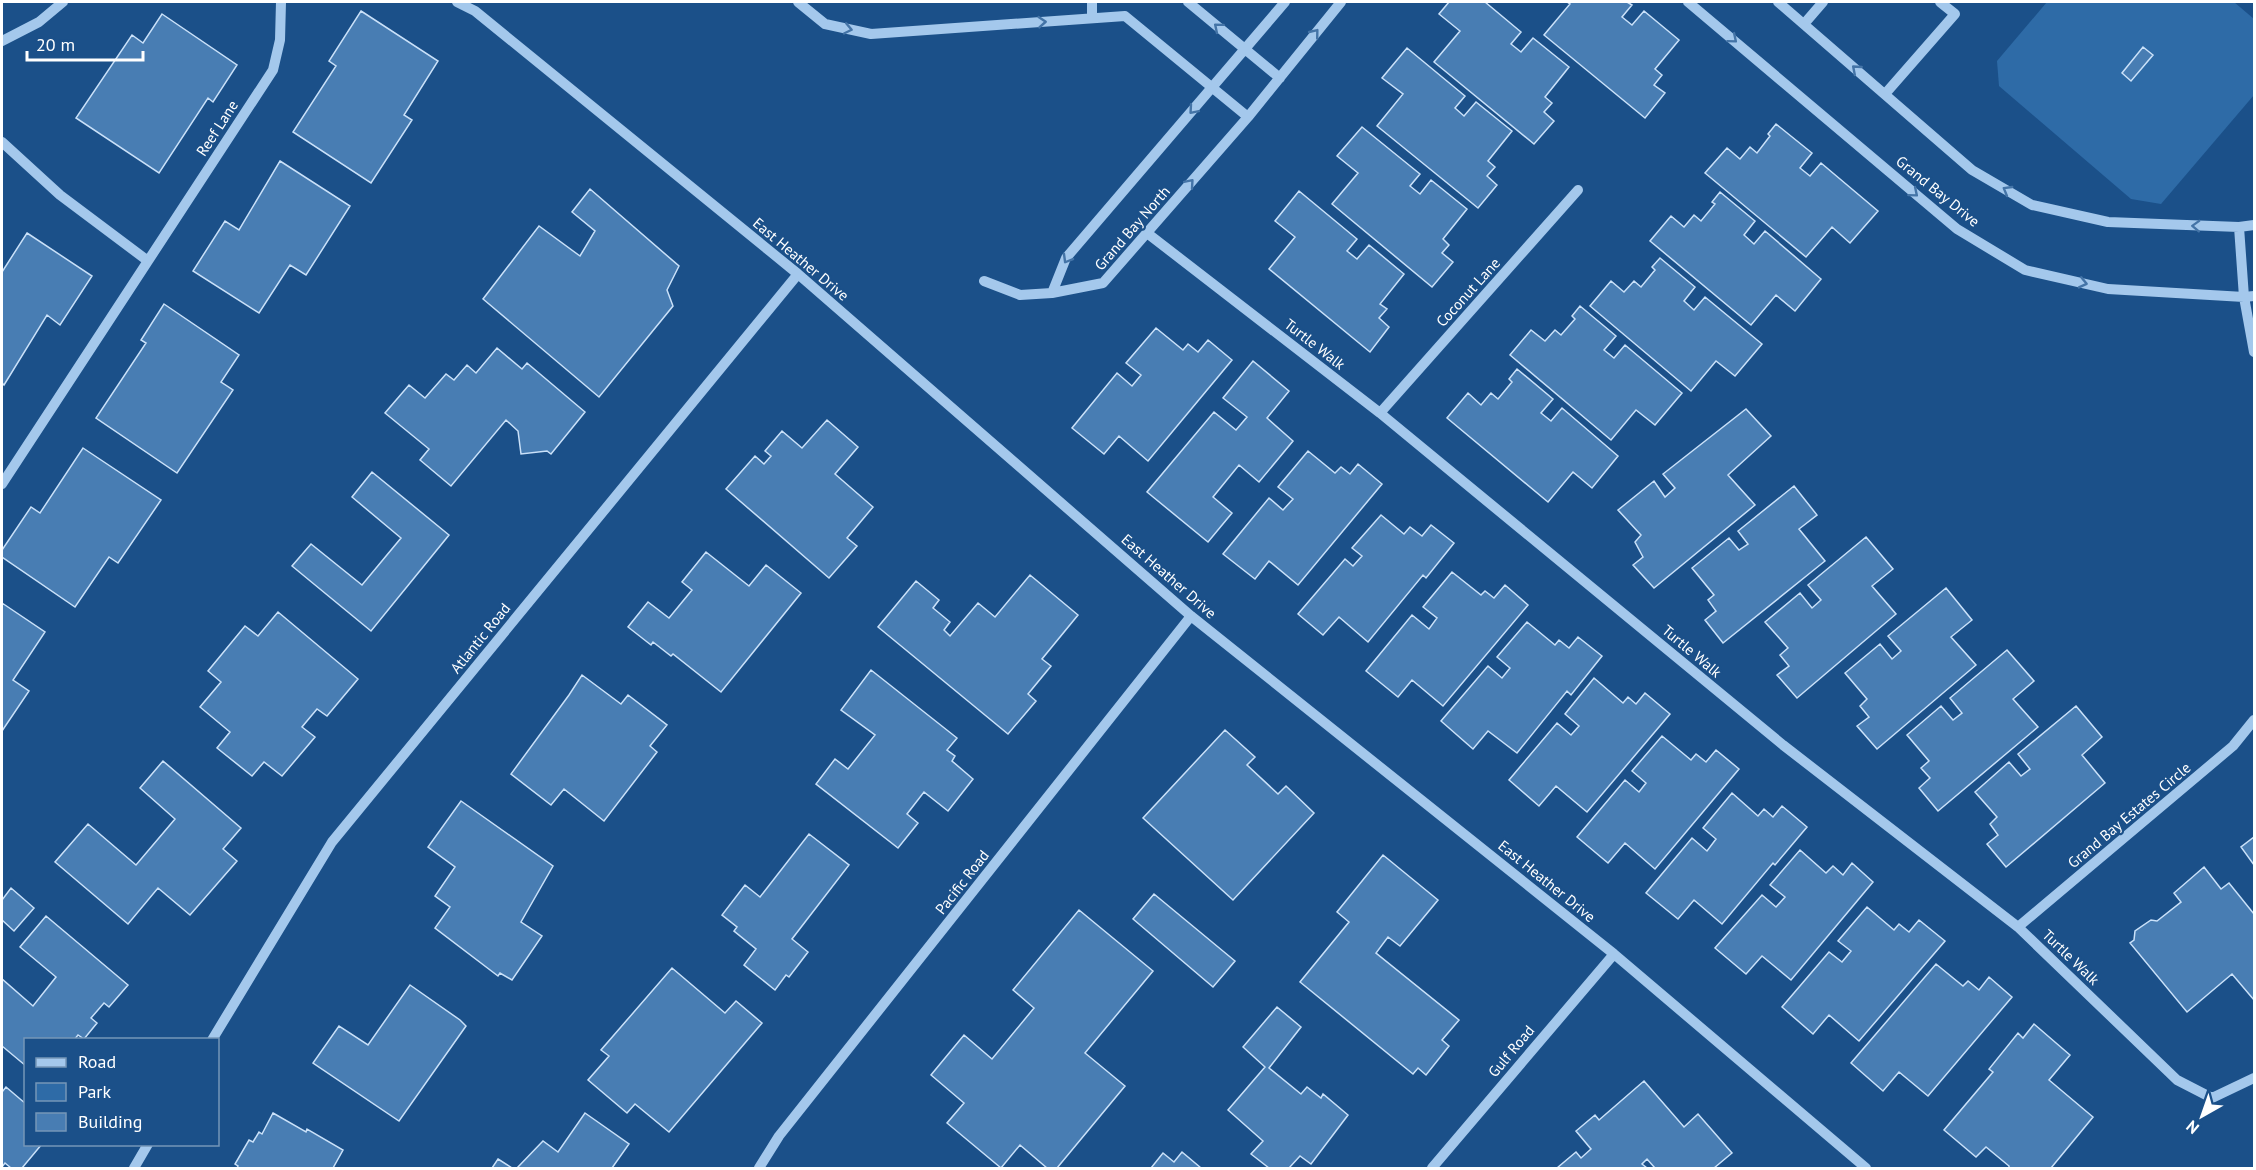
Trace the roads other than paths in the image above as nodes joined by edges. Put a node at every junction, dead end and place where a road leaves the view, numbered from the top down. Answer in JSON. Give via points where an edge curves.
{"nodes":[{"id":1,"x":63,"y":2,"type":"edge"},
{"id":2,"x":281,"y":2,"type":"edge"},
{"id":3,"x":457,"y":2,"type":"edge"},
{"id":4,"x":798,"y":2,"type":"edge"},
{"id":5,"x":1092,"y":2,"type":"edge"},
{"id":6,"x":1188,"y":2,"type":"edge"},
{"id":7,"x":1285,"y":2,"type":"edge"},
{"id":8,"x":1341,"y":2,"type":"edge"},
{"id":9,"x":1688,"y":2,"type":"edge"},
{"id":10,"x":1778,"y":2,"type":"edge"},
{"id":11,"x":1823,"y":2,"type":"edge"},
{"id":12,"x":1940,"y":2,"type":"edge"},
{"id":13,"x":1092,"y":18,"type":"junction"},
{"id":14,"x":1804,"y":24,"type":"junction"},
{"id":15,"x":2,"y":41,"type":"edge"},
{"id":16,"x":1245,"y":49,"type":"junction"},
{"id":17,"x":1280,"y":78,"type":"junction"},
{"id":18,"x":1212,"y":88,"type":"junction"},
{"id":19,"x":1885,"y":94,"type":"junction"},
{"id":20,"x":1248,"y":117,"type":"junction"},
{"id":21,"x":2,"y":142,"type":"edge"},
{"id":22,"x":1578,"y":190,"type":"dead end"},
{"id":23,"x":2254,"y":225,"type":"edge"},
{"id":24,"x":2239,"y":227,"type":"junction"},
{"id":25,"x":1147,"y":233,"type":"junction"},
{"id":26,"x":148,"y":261,"type":"junction"},
{"id":27,"x":798,"y":274,"type":"junction"},
{"id":28,"x":984,"y":281,"type":"dead end"},
{"id":29,"x":1052,"y":293,"type":"junction"},
{"id":30,"x":2249,"y":296,"type":"edge"},
{"id":31,"x":2254,"y":352,"type":"edge"},
{"id":32,"x":1380,"y":413,"type":"junction"},
{"id":33,"x":2,"y":484,"type":"edge"},
{"id":34,"x":1191,"y":616,"type":"junction"},
{"id":35,"x":2254,"y":720,"type":"edge"},
{"id":36,"x":2018,"y":927,"type":"junction"},
{"id":37,"x":1614,"y":954,"type":"junction"},
{"id":38,"x":213,"y":1038,"type":"edge"},
{"id":39,"x":2254,"y":1078,"type":"edge"},
{"id":40,"x":147,"y":1146,"type":"edge"},
{"id":41,"x":134,"y":1168,"type":"edge"},
{"id":42,"x":759,"y":1168,"type":"edge"},
{"id":43,"x":1432,"y":1168,"type":"edge"},
{"id":44,"x":1866,"y":1168,"type":"edge"}],
"edges":[{"from":1,"to":15,"type":"street","via":[[39,22]]},
{"from":2,"to":26,"type":"street","name":"Reef Lane","via":[[280,40],[273,70]]},
{"from":3,"to":27,"type":"street","name":"East Heather Drive","via":[[476,10]]},
{"from":4,"to":13,"type":"street","one_way":true,"via":[[825,24],[871,34]]},
{"from":5,"to":13,"type":"street"},
{"from":16,"to":6,"type":"street","one_way":true},
{"from":7,"to":16,"type":"street","name":"Grand Bay North"},
{"from":17,"to":8,"type":"street","name":"Grand Bay North","one_way":true},
{"from":9,"to":30,"type":"street","name":"Grand Bay Drive","one_way":true,"via":[[1957,229],[2025,270],[2108,289]]},
{"from":10,"to":14,"type":"street"},
{"from":11,"to":14,"type":"street"},
{"from":12,"to":19,"type":"street","via":[[1955,14]]},
{"from":13,"to":18,"type":"street","via":[[1125,15]]},
{"from":19,"to":14,"type":"street","one_way":true},
{"from":16,"to":17,"type":"street"},
{"from":16,"to":18,"type":"street","name":"Grand Bay North"},
{"from":17,"to":20,"type":"street","name":"Grand Bay North"},
{"from":18,"to":20,"type":"street"},
{"from":18,"to":29,"type":"street","name":"Grand Bay North","one_way":true,"via":[[1066,258]]},
{"from":24,"to":19,"type":"street","one_way":true,"via":[[2108,222],[2032,205],[1972,170]]},
{"from":25,"to":20,"type":"street","name":"Grand Bay North","one_way":true},
{"from":21,"to":26,"type":"street","via":[[60,195]]},
{"from":22,"to":32,"type":"street","name":"Coconut Lane"},
{"from":23,"to":24,"type":"street"},
{"from":24,"to":30,"type":"street"},
{"from":25,"to":29,"type":"street","name":"Grand Bay North","via":[[1103,283]]},
{"from":25,"to":32,"type":"street","name":"Turtle Walk"},
{"from":26,"to":33,"type":"street","name":"Reef Lane"},
{"from":27,"to":34,"type":"street","name":"East Heather Drive"},
{"from":27,"to":38,"type":"street","name":"Atlantic Road","via":[[332,842]]},
{"from":28,"to":29,"type":"street","via":[[1020,295]]},
{"from":30,"to":31,"type":"street"},
{"from":32,"to":36,"type":"street","name":"Turtle Walk","via":[[1783,746]]},
{"from":34,"to":37,"type":"street","name":"East Heather Drive"},
{"from":34,"to":42,"type":"street","name":"Pacific Road","via":[[779,1137]]},
{"from":35,"to":36,"type":"street","name":"Grand Bay Estates Circle","via":[[2233,747]]},
{"from":36,"to":39,"type":"street","name":"Turtle Walk","via":[[2177,1080],[2212,1098]]},
{"from":37,"to":43,"type":"street","name":"Gulf Road"},
{"from":37,"to":44,"type":"street","name":"East Heather Drive"},
{"from":40,"to":41,"type":"street"}]}
